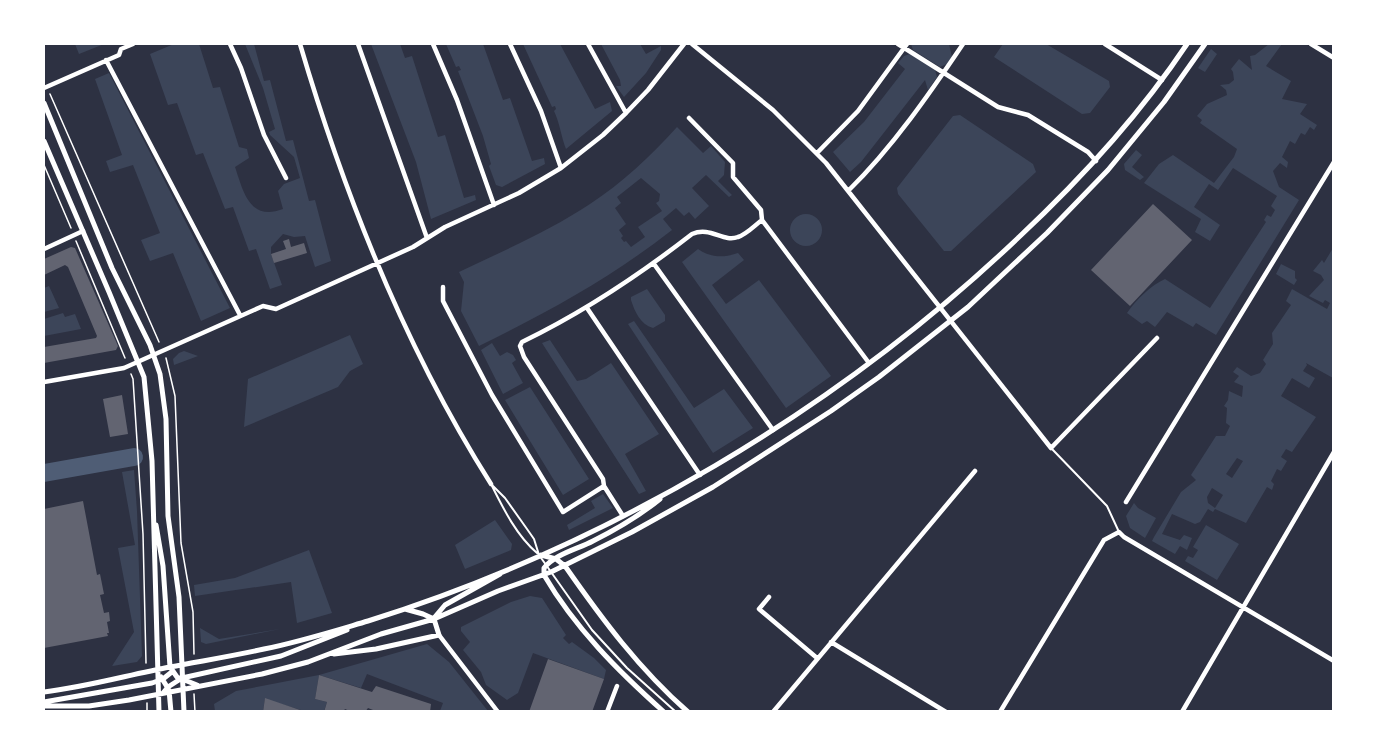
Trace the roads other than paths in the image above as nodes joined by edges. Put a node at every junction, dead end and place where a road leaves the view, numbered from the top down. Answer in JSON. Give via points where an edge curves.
{"nodes":[{"id":1,"x":134,"y":44,"type":"edge"},
{"id":2,"x":230,"y":44,"type":"edge"},
{"id":3,"x":300,"y":44,"type":"edge"},
{"id":4,"x":358,"y":44,"type":"edge"},
{"id":5,"x":433,"y":44,"type":"edge"},
{"id":6,"x":510,"y":44,"type":"edge"},
{"id":7,"x":588,"y":44,"type":"edge"},
{"id":8,"x":684,"y":44,"type":"edge"},
{"id":9,"x":692,"y":44,"type":"edge"},
{"id":10,"x":897,"y":44,"type":"edge"},
{"id":11,"x":963,"y":44,"type":"edge"},
{"id":12,"x":1105,"y":44,"type":"edge"},
{"id":13,"x":1187,"y":44,"type":"edge"},
{"id":14,"x":1205,"y":44,"type":"edge"},
{"id":15,"x":1311,"y":44,"type":"edge"},
{"id":16,"x":120,"y":46,"type":"edge"},
{"id":17,"x":906,"y":46,"type":"edge"},
{"id":18,"x":1334,"y":58,"type":"edge"},
{"id":19,"x":106,"y":60,"type":"junction"},
{"id":20,"x":944,"y":73,"type":"junction"},
{"id":21,"x":1162,"y":80,"type":"junction"},
{"id":22,"x":45,"y":88,"type":"edge"},
{"id":23,"x":44,"y":103,"type":"edge"},
{"id":24,"x":626,"y":113,"type":"junction"},
{"id":25,"x":689,"y":118,"type":"dead end"},
{"id":26,"x":44,"y":141,"type":"edge"},
{"id":27,"x":817,"y":153,"type":"junction"},
{"id":28,"x":1096,"y":160,"type":"junction"},
{"id":29,"x":1334,"y":162,"type":"edge"},
{"id":30,"x":561,"y":168,"type":"junction"},
{"id":31,"x":286,"y":178,"type":"dead end"},
{"id":32,"x":849,"y":190,"type":"junction"},
{"id":33,"x":494,"y":205,"type":"junction"},
{"id":34,"x":762,"y":220,"type":"junction"},
{"id":35,"x":83,"y":231,"type":"junction"},
{"id":36,"x":427,"y":238,"type":"junction"},
{"id":37,"x":44,"y":249,"type":"edge"},
{"id":38,"x":378,"y":263,"type":"junction"},
{"id":39,"x":654,"y":264,"type":"junction"},
{"id":40,"x":443,"y":287,"type":"dead end"},
{"id":41,"x":588,"y":308,"type":"junction"},
{"id":42,"x":939,"y":308,"type":"junction"},
{"id":43,"x":240,"y":315,"type":"junction"},
{"id":44,"x":950,"y":321,"type":"junction"},
{"id":45,"x":1158,"y":338,"type":"dead end"},
{"id":46,"x":154,"y":354,"type":"junction"},
{"id":47,"x":138,"y":361,"type":"junction"},
{"id":48,"x":869,"y":363,"type":"junction"},
{"id":49,"x":44,"y":382,"type":"edge"},
{"id":50,"x":773,"y":430,"type":"junction"},
{"id":51,"x":1052,"y":448,"type":"junction"},
{"id":52,"x":1334,"y":452,"type":"edge"},
{"id":53,"x":975,"y":471,"type":"dead end"},
{"id":54,"x":700,"y":475,"type":"junction"},
{"id":55,"x":491,"y":484,"type":"junction"},
{"id":56,"x":604,"y":486,"type":"junction"},
{"id":57,"x":673,"y":489,"type":"junction"},
{"id":58,"x":1126,"y":502,"type":"dead end"},
{"id":59,"x":153,"y":509,"type":"junction"},
{"id":60,"x":623,"y":516,"type":"junction"},
{"id":61,"x":1119,"y":532,"type":"junction"},
{"id":62,"x":539,"y":555,"type":"junction"},
{"id":63,"x":556,"y":559,"type":"junction"},
{"id":64,"x":546,"y":565,"type":"junction"},
{"id":65,"x":565,"y":566,"type":"junction"},
{"id":66,"x":512,"y":567,"type":"junction"},
{"id":67,"x":551,"y":572,"type":"junction"},
{"id":68,"x":544,"y":575,"type":"junction"},
{"id":69,"x":769,"y":597,"type":"dead end"},
{"id":70,"x":1242,"y":608,"type":"junction"},
{"id":71,"x":403,"y":609,"type":"junction"},
{"id":72,"x":434,"y":619,"type":"junction"},
{"id":73,"x":369,"y":620,"type":"junction"},
{"id":74,"x":439,"y":635,"type":"junction"},
{"id":75,"x":831,"y":642,"type":"junction"},
{"id":76,"x":327,"y":655,"type":"junction"},
{"id":77,"x":817,"y":658,"type":"junction"},
{"id":78,"x":1334,"y":661,"type":"edge"},
{"id":79,"x":175,"y":667,"type":"junction"},
{"id":80,"x":159,"y":676,"type":"junction"},
{"id":81,"x":181,"y":679,"type":"junction"},
{"id":82,"x":203,"y":686,"type":"junction"},
{"id":83,"x":617,"y":686,"type":"dead end"},
{"id":84,"x":169,"y":690,"type":"junction"},
{"id":85,"x":183,"y":690,"type":"junction"},
{"id":86,"x":44,"y":692,"type":"edge"},
{"id":87,"x":160,"y":694,"type":"junction"},
{"id":88,"x":44,"y":704,"type":"edge"},
{"id":89,"x":159,"y":709,"type":"edge"},
{"id":90,"x":171,"y":711,"type":"edge"},
{"id":91,"x":184,"y":711,"type":"edge"},
{"id":92,"x":498,"y":711,"type":"edge"},
{"id":93,"x":608,"y":711,"type":"edge"},
{"id":94,"x":664,"y":711,"type":"edge"},
{"id":95,"x":676,"y":711,"type":"edge"},
{"id":96,"x":688,"y":711,"type":"edge"},
{"id":97,"x":772,"y":711,"type":"edge"},
{"id":98,"x":946,"y":711,"type":"edge"},
{"id":99,"x":1000,"y":711,"type":"edge"},
{"id":100,"x":1182,"y":711,"type":"edge"}],
"edges":[{"from":1,"to":16,"type":"street"},
{"from":2,"to":31,"type":"street","via":[[264,135]]},
{"from":3,"to":38,"type":"street","via":[[325,125]]},
{"from":4,"to":36,"type":"street"},
{"from":5,"to":33,"type":"street"},
{"from":6,"to":30,"type":"street","via":[[541,111]]},
{"from":7,"to":24,"type":"street"},
{"from":8,"to":24,"type":"street"},
{"from":9,"to":27,"type":"street","via":[[760,99]]},
{"from":10,"to":17,"type":"street"},
{"from":11,"to":20,"type":"street"},
{"from":12,"to":21,"type":"street"},
{"from":13,"to":21,"type":"street"},
{"from":14,"to":44,"type":"street","via":[[1164,102],[1102,177]]},
{"from":15,"to":18,"type":"street"},
{"from":16,"to":19,"type":"street","via":[[119,55]]},
{"from":17,"to":20,"type":"street"},
{"from":17,"to":27,"type":"street","via":[[858,111]]},
{"from":19,"to":22,"type":"street"},
{"from":19,"to":43,"type":"street"},
{"from":20,"to":28,"type":"street","via":[[998,107],[1028,115]]},
{"from":20,"to":32,"type":"street"},
{"from":21,"to":28,"type":"street"},
{"from":23,"to":46,"type":"street","via":[[112,268]]},
{"from":24,"to":30,"type":"street"},
{"from":25,"to":34,"type":"street","via":[[733,163],[733,177],[761,210]]},
{"from":26,"to":35,"type":"street"},
{"from":27,"to":32,"type":"street"},
{"from":28,"to":42,"type":"street","via":[[1003,253]]},
{"from":29,"to":58,"type":"street"},
{"from":30,"to":33,"type":"street"},
{"from":32,"to":42,"type":"street"},
{"from":33,"to":36,"type":"street"},
{"from":34,"to":39,"type":"street","via":[[735,238],[705,231],[692,234]]},
{"from":34,"to":48,"type":"street"},
{"from":35,"to":37,"type":"street"},
{"from":35,"to":47,"type":"street"},
{"from":36,"to":38,"type":"street"},
{"from":38,"to":43,"type":"street","via":[[276,309],[263,306]]},
{"from":38,"to":55,"type":"street","via":[[426,372]]},
{"from":39,"to":41,"type":"street"},
{"from":39,"to":50,"type":"street"},
{"from":40,"to":56,"type":"street","via":[[443,301],[487,386],[563,512]]},
{"from":41,"to":54,"type":"street"},
{"from":41,"to":56,"type":"street","via":[[522,342],[520,351]]},
{"from":42,"to":44,"type":"street"},
{"from":42,"to":48,"type":"street"},
{"from":43,"to":46,"type":"street"},
{"from":44,"to":51,"type":"street"},
{"from":44,"to":65,"type":"street","via":[[782,445],[679,506]]},
{"from":45,"to":51,"type":"street"},
{"from":46,"to":47,"type":"street"},
{"from":46,"to":79,"type":"street","via":[[164,396],[168,516],[179,597],[181,653]]},
{"from":47,"to":49,"type":"street"},
{"from":47,"to":59,"type":"street","via":[[148,412]]},
{"from":48,"to":50,"type":"street"},
{"from":50,"to":54,"type":"street"},
{"from":51,"to":61,"type":"lane","via":[[1107,506]]},
{"from":52,"to":70,"type":"street"},
{"from":53,"to":75,"type":"street"},
{"from":54,"to":57,"type":"street"},
{"from":55,"to":62,"type":"lane","via":[[525,542]]},
{"from":55,"to":62,"type":"lane","via":[[534,539]]},
{"from":56,"to":60,"type":"street"},
{"from":57,"to":60,"type":"street"},
{"from":57,"to":63,"type":"street","via":[[638,517]]},
{"from":59,"to":79,"type":"street"},
{"from":59,"to":80,"type":"street"},
{"from":60,"to":62,"type":"street"},
{"from":61,"to":70,"type":"street"},
{"from":61,"to":99,"type":"street","via":[[1104,540]]},
{"from":62,"to":63,"type":"street"},
{"from":62,"to":64,"type":"lane"},
{"from":62,"to":66,"type":"street"},
{"from":63,"to":64,"type":"street"},
{"from":63,"to":65,"type":"street"},
{"from":64,"to":67,"type":"lane"},
{"from":64,"to":68,"type":"street"},
{"from":65,"to":67,"type":"street"},
{"from":65,"to":96,"type":"street","via":[[617,639]]},
{"from":66,"to":71,"type":"street"},
{"from":66,"to":72,"type":"street","via":[[445,605]]},
{"from":67,"to":68,"type":"street"},
{"from":67,"to":95,"type":"lane","via":[[603,642]]},
{"from":68,"to":72,"type":"street"},
{"from":68,"to":94,"type":"street","via":[[603,655]]},
{"from":69,"to":77,"type":"street","via":[[759,609]]},
{"from":70,"to":78,"type":"street"},
{"from":70,"to":100,"type":"street"},
{"from":71,"to":72,"type":"street"},
{"from":71,"to":73,"type":"street"},
{"from":72,"to":74,"type":"street"},
{"from":72,"to":76,"type":"street"},
{"from":73,"to":79,"type":"street","via":[[281,645]]},
{"from":73,"to":81,"type":"street","via":[[297,652]]},
{"from":74,"to":76,"type":"street"},
{"from":74,"to":92,"type":"street"},
{"from":75,"to":77,"type":"street"},
{"from":75,"to":98,"type":"street"},
{"from":76,"to":82,"type":"street"},
{"from":77,"to":97,"type":"street"},
{"from":79,"to":80,"type":"street"},
{"from":79,"to":80,"type":"street"},
{"from":79,"to":81,"type":"street"},
{"from":79,"to":81,"type":"street"},
{"from":80,"to":84,"type":"street"},
{"from":80,"to":86,"type":"street","via":[[144,672]]},
{"from":80,"to":87,"type":"street"},
{"from":80,"to":88,"type":"street"},
{"from":81,"to":82,"type":"street"},
{"from":81,"to":84,"type":"street"},
{"from":81,"to":85,"type":"street"},
{"from":82,"to":85,"type":"street"},
{"from":83,"to":93,"type":"street"},
{"from":84,"to":85,"type":"street"},
{"from":84,"to":87,"type":"street"},
{"from":84,"to":90,"type":"street"},
{"from":85,"to":91,"type":"street"},
{"from":87,"to":88,"type":"street","via":[[89,705]]},
{"from":87,"to":89,"type":"street"}]}
